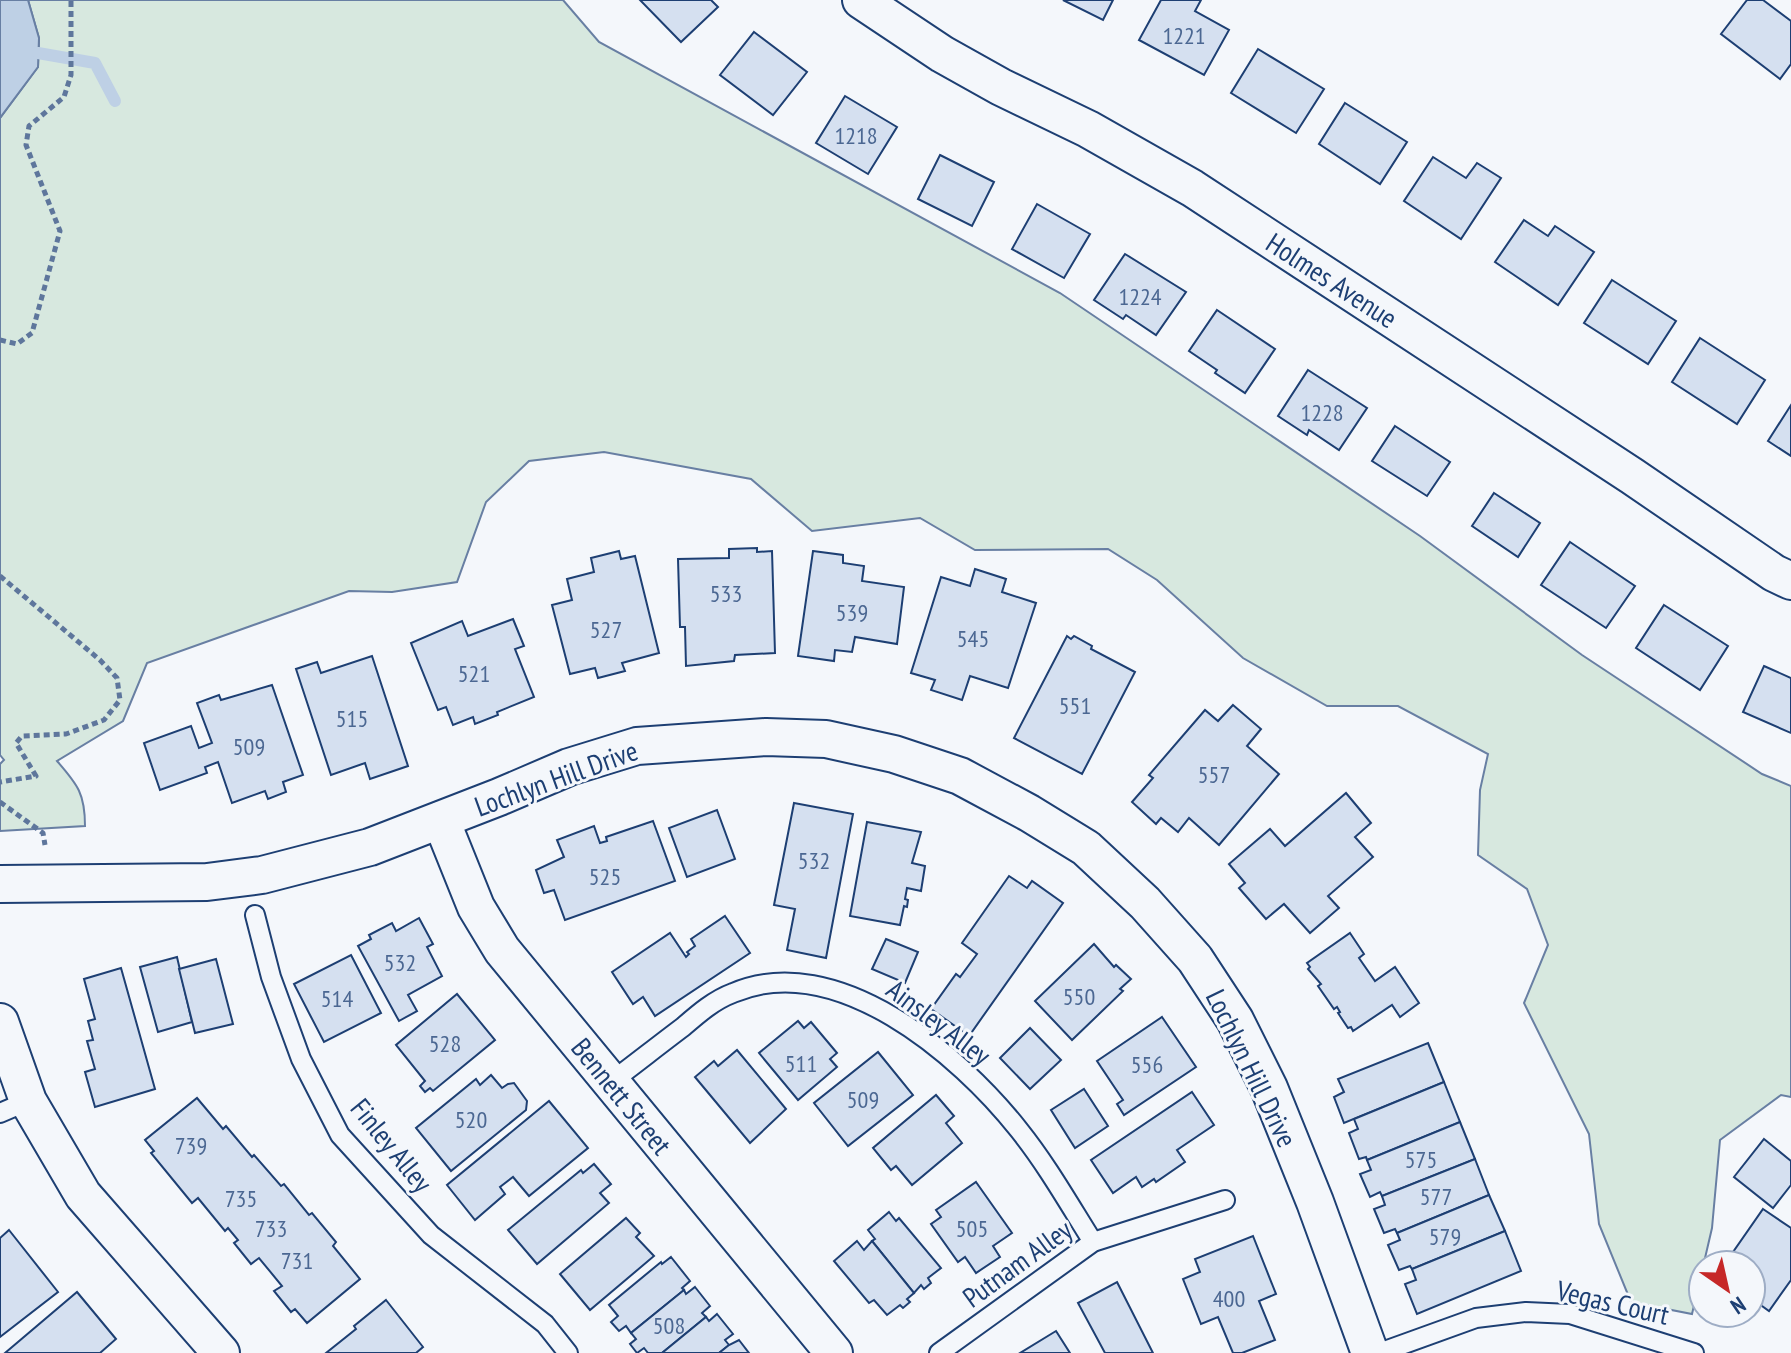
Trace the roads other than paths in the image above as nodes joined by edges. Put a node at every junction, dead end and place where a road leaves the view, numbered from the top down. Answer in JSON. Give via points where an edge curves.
{"nodes":[{"id":1,"x":861,"y":0,"type":"edge"},
{"id":2,"x":1791,"y":581,"type":"edge"},
{"id":3,"x":441,"y":820,"type":"junction"},
{"id":4,"x":0,"y":884,"type":"edge"},
{"id":5,"x":255,"y":915,"type":"dead end"},
{"id":6,"x":0,"y":1022,"type":"edge"},
{"id":7,"x":611,"y":1082,"type":"junction"},
{"id":8,"x":14,"y":1107,"type":"edge"},
{"id":9,"x":1225,"y":1200,"type":"dead end"},
{"id":10,"x":1093,"y":1242,"type":"junction"},
{"id":11,"x":221,"y":1353,"type":"edge"},
{"id":12,"x":568,"y":1353,"type":"edge"},
{"id":13,"x":834,"y":1353,"type":"edge"},
{"id":14,"x":939,"y":1353,"type":"edge"},
{"id":15,"x":1370,"y":1353,"type":"edge"},
{"id":16,"x":1379,"y":1353,"type":"edge"},
{"id":17,"x":1694,"y":1353,"type":"edge"}],
"edges":[{"from":1,"to":2,"type":"street","name":"Holmes Avenue","via":[[942,54],[1192,188]]},
{"from":3,"to":4,"type":"street","name":"Lochlyn Hill Drive","via":[[370,847],[262,875],[207,882]]},
{"from":3,"to":7,"type":"street","name":"Bennett Street","via":[[476,907],[502,950]]},
{"from":3,"to":15,"type":"street","name":"Lochlyn Hill Drive","via":[[569,767],[637,746],[766,737],[826,739],[894,754],[960,776],[1029,813],[1086,848],[1145,903],[1195,959],[1235,1020],[1269,1088]]},
{"from":5,"to":12,"type":"lane","name":"Finley Alley","via":[[301,1059],[340,1135],[431,1235],[545,1324]]},
{"from":6,"to":8,"type":"street"},
{"from":7,"to":10,"type":"lane","name":"Ainsley Alley","via":[[732,993],[763,983],[799,982],[832,989],[867,1002],[969,1076],[1020,1131]]},
{"from":7,"to":13,"type":"street","name":"Bennett Street"},
{"from":8,"to":11,"type":"street"},
{"from":9,"to":10,"type":"lane","name":"Putnam Alley"},
{"from":10,"to":14,"type":"lane","name":"Putnam Alley"},
{"from":16,"to":17,"type":"lane","name":"Vegas Court","via":[[1476,1318],[1526,1312],[1570,1314]]}]}
